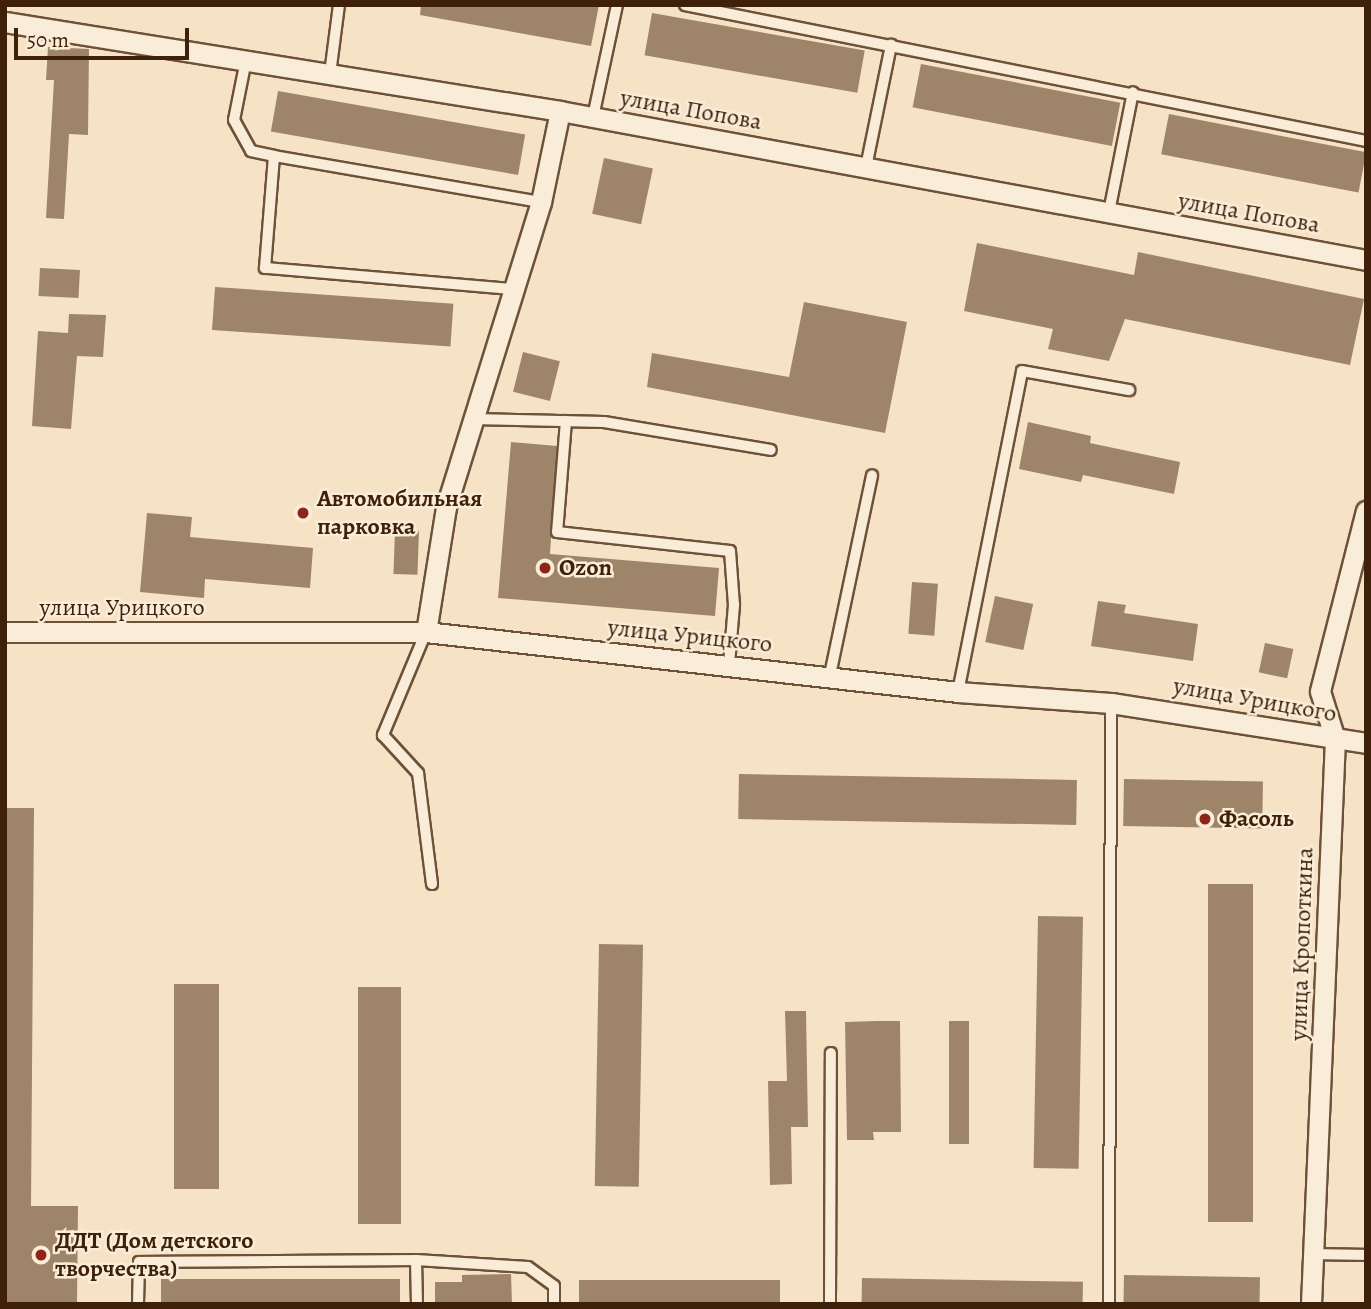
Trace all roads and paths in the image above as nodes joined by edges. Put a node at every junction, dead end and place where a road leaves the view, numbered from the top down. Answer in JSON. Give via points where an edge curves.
{"nodes":[{"id":1,"x":339,"y":5,"type":"edge"},
{"id":2,"x":617,"y":5,"type":"edge"},
{"id":3,"x":685,"y":5,"type":"edge"},
{"id":4,"x":5,"y":22,"type":"edge"},
{"id":5,"x":891,"y":46,"type":"junction"},
{"id":6,"x":246,"y":60,"type":"junction"},
{"id":7,"x":330,"y":74,"type":"junction"},
{"id":8,"x":1133,"y":92,"type":"junction"},
{"id":9,"x":560,"y":111,"type":"junction"},
{"id":10,"x":593,"y":117,"type":"junction"},
{"id":11,"x":1366,"y":141,"type":"edge"},
{"id":12,"x":274,"y":156,"type":"junction"},
{"id":13,"x":866,"y":167,"type":"junction"},
{"id":14,"x":541,"y":202,"type":"junction"},
{"id":15,"x":1109,"y":212,"type":"junction"},
{"id":16,"x":1366,"y":260,"type":"edge"},
{"id":17,"x":512,"y":289,"type":"junction"},
{"id":18,"x":1129,"y":390,"type":"dead end"},
{"id":19,"x":473,"y":419,"type":"junction"},
{"id":20,"x":566,"y":421,"type":"junction"},
{"id":21,"x":771,"y":450,"type":"dead end"},
{"id":22,"x":872,"y":475,"type":"dead end"},
{"id":23,"x":1366,"y":511,"type":"edge"},
{"id":24,"x":5,"y":632,"type":"edge"},
{"id":25,"x":426,"y":632,"type":"junction"},
{"id":26,"x":729,"y":664,"type":"junction"},
{"id":27,"x":830,"y":675,"type":"junction"},
{"id":28,"x":958,"y":692,"type":"junction"},
{"id":29,"x":1111,"y":703,"type":"junction"},
{"id":30,"x":1335,"y":739,"type":"junction"},
{"id":31,"x":1366,"y":743,"type":"edge"},
{"id":32,"x":432,"y":884,"type":"dead end"},
{"id":33,"x":831,"y":1053,"type":"dead end"},
{"id":34,"x":1313,"y":1254,"type":"junction"},
{"id":35,"x":1366,"y":1255,"type":"edge"},
{"id":36,"x":416,"y":1260,"type":"junction"},
{"id":37,"x":138,"y":1304,"type":"edge"},
{"id":38,"x":417,"y":1304,"type":"edge"},
{"id":39,"x":554,"y":1304,"type":"edge"},
{"id":40,"x":830,"y":1304,"type":"edge"},
{"id":41,"x":1109,"y":1304,"type":"edge"},
{"id":42,"x":1311,"y":1304,"type":"edge"}],
"edges":[{"from":1,"to":7,"type":"lane"},
{"from":2,"to":10,"type":"lane"},
{"from":3,"to":5,"type":"lane"},
{"from":4,"to":6,"type":"street","name":"улица Попова"},
{"from":5,"to":8,"type":"lane"},
{"from":5,"to":13,"type":"lane"},
{"from":6,"to":7,"type":"street","name":"улица Попова"},
{"from":6,"to":12,"type":"lane","via":[[234,120],[251,151]]},
{"from":7,"to":9,"type":"street","name":"улица Попова"},
{"from":8,"to":11,"type":"lane"},
{"from":8,"to":15,"type":"lane"},
{"from":9,"to":10,"type":"street","name":"улица Попова"},
{"from":9,"to":14,"type":"street"},
{"from":10,"to":13,"type":"street","name":"улица Попова"},
{"from":12,"to":14,"type":"lane"},
{"from":12,"to":17,"type":"lane","via":[[265,268]]},
{"from":13,"to":15,"type":"street","name":"улица Попова"},
{"from":14,"to":17,"type":"street"},
{"from":15,"to":16,"type":"street","name":"улица Попова"},
{"from":17,"to":19,"type":"street"},
{"from":18,"to":28,"type":"lane","via":[[1022,370]]},
{"from":19,"to":20,"type":"lane"},
{"from":19,"to":25,"type":"street","via":[[446,507]]},
{"from":20,"to":21,"type":"lane","via":[[604,422]]},
{"from":20,"to":26,"type":"lane","via":[[557,532],[730,551],[734,605]]},
{"from":22,"to":27,"type":"lane"},
{"from":23,"to":30,"type":"street","name":"улица Кропоткина","via":[[1320,691]]},
{"from":24,"to":25,"type":"street","name":"улица Урицкого"},
{"from":25,"to":26,"type":"street","name":"улица Урицкого"},
{"from":25,"to":32,"type":"lane","via":[[383,735],[418,773]]},
{"from":26,"to":27,"type":"street","name":"улица Урицкого"},
{"from":27,"to":28,"type":"street","name":"улица Урицкого"},
{"from":28,"to":29,"type":"street","name":"улица Урицкого"},
{"from":29,"to":30,"type":"street","name":"улица Урицкого"},
{"from":29,"to":41,"type":"lane"},
{"from":30,"to":31,"type":"street","name":"улица Урицкого"},
{"from":30,"to":34,"type":"street","name":"улица Кропоткина"},
{"from":33,"to":40,"type":"lane"},
{"from":34,"to":35,"type":"lane"},
{"from":34,"to":42,"type":"street","name":"улица Кропоткина"},
{"from":36,"to":37,"type":"lane","via":[[139,1262]]},
{"from":36,"to":38,"type":"lane"},
{"from":36,"to":39,"type":"lane","via":[[528,1267],[554,1286]]}]}
